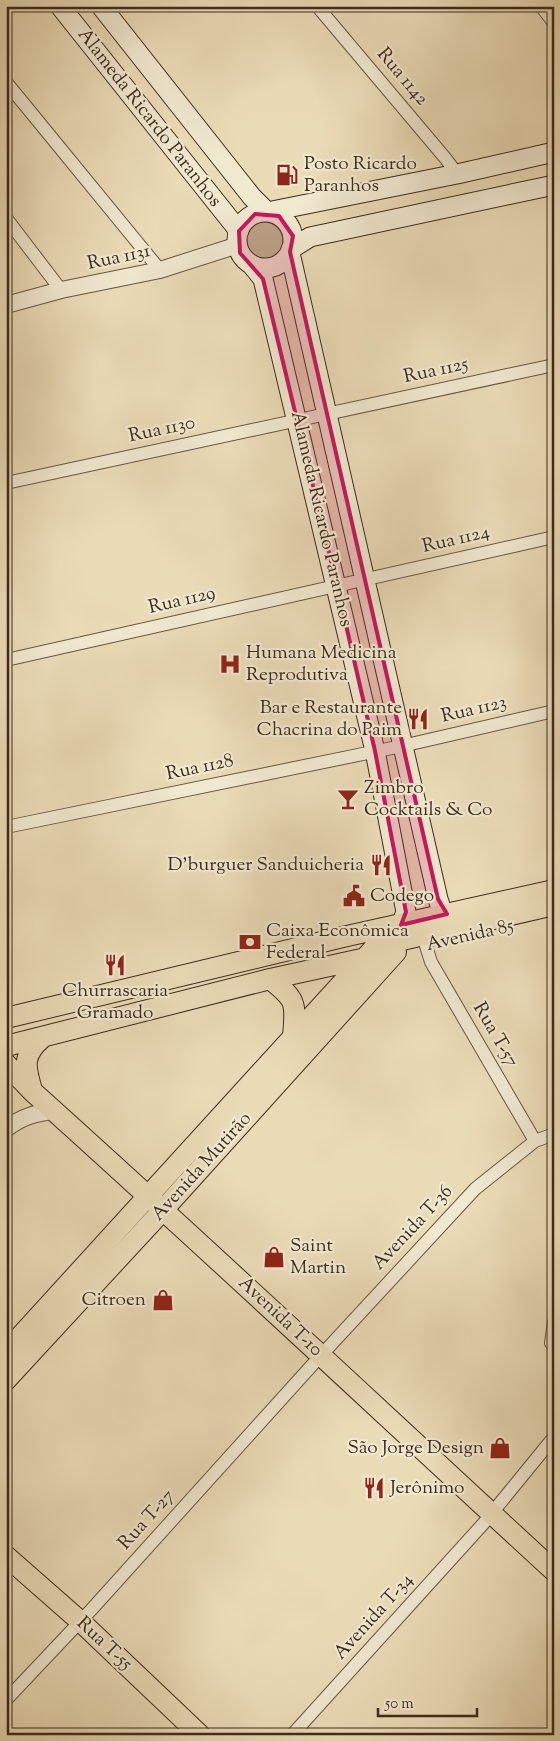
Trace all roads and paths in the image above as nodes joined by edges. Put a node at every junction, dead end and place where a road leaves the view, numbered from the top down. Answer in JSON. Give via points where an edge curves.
{"nodes":[{"id":1,"x":60,"y":6,"type":"edge"},
{"id":2,"x":101,"y":6,"type":"edge"},
{"id":3,"x":317,"y":6,"type":"edge"},
{"id":4,"x":540,"y":6,"type":"edge"},
{"id":5,"x":554,"y":23,"type":"edge"},
{"id":6,"x":6,"y":82,"type":"edge"},
{"id":7,"x":554,"y":152,"type":"edge"},
{"id":8,"x":456,"y":174,"type":"junction"},
{"id":9,"x":554,"y":185,"type":"edge"},
{"id":10,"x":267,"y":212,"type":"junction"},
{"id":11,"x":6,"y":218,"type":"edge"},
{"id":12,"x":238,"y":238,"type":"junction"},
{"id":13,"x":291,"y":251,"type":"junction"},
{"id":14,"x":251,"y":264,"type":"junction"},
{"id":15,"x":160,"y":270,"type":"junction"},
{"id":16,"x":61,"y":290,"type":"junction"},
{"id":17,"x":6,"y":305,"type":"edge"},
{"id":18,"x":554,"y":365,"type":"edge"},
{"id":19,"x":326,"y":413,"type":"junction"},
{"id":20,"x":297,"y":420,"type":"junction"},
{"id":21,"x":6,"y":483,"type":"edge"},
{"id":22,"x":554,"y":538,"type":"edge"},
{"id":23,"x":366,"y":580,"type":"junction"},
{"id":24,"x":337,"y":586,"type":"junction"},
{"id":25,"x":6,"y":660,"type":"edge"},
{"id":26,"x":554,"y":711,"type":"edge"},
{"id":27,"x":402,"y":746,"type":"junction"},
{"id":28,"x":375,"y":751,"type":"junction"},
{"id":29,"x":6,"y":827,"type":"edge"},
{"id":30,"x":554,"y":890,"type":"edge"},
{"id":31,"x":554,"y":905,"type":"edge"},
{"id":32,"x":447,"y":914,"type":"junction"},
{"id":33,"x":554,"y":917,"type":"edge"},
{"id":34,"x":401,"y":925,"type":"junction"},
{"id":35,"x":426,"y":946,"type":"junction"},
{"id":36,"x":396,"y":952,"type":"junction"},
{"id":37,"x":362,"y":959,"type":"junction"},
{"id":38,"x":270,"y":979,"type":"junction"},
{"id":39,"x":6,"y":1018,"type":"edge"},
{"id":40,"x":293,"y":1036,"type":"junction"},
{"id":41,"x":42,"y":1038,"type":"junction"},
{"id":42,"x":6,"y":1046,"type":"edge"},
{"id":43,"x":6,"y":1064,"type":"edge"},
{"id":44,"x":33,"y":1092,"type":"junction"},
{"id":45,"x":54,"y":1111,"type":"junction"},
{"id":46,"x":6,"y":1129,"type":"edge"},
{"id":47,"x":554,"y":1134,"type":"edge"},
{"id":48,"x":535,"y":1142,"type":"junction"},
{"id":49,"x":148,"y":1196,"type":"junction"},
{"id":50,"x":164,"y":1210,"type":"junction"},
{"id":51,"x":554,"y":1322,"type":"edge"},
{"id":52,"x":554,"y":1346,"type":"edge"},
{"id":53,"x":6,"y":1352,"type":"edge"},
{"id":54,"x":318,"y":1359,"type":"junction"},
{"id":55,"x":6,"y":1380,"type":"edge"},
{"id":56,"x":554,"y":1436,"type":"edge"},
{"id":57,"x":487,"y":1519,"type":"junction"},
{"id":58,"x":6,"y":1556,"type":"edge"},
{"id":59,"x":554,"y":1571,"type":"edge"},
{"id":60,"x":80,"y":1621,"type":"junction"},
{"id":61,"x":6,"y":1700,"type":"edge"},
{"id":62,"x":200,"y":1735,"type":"edge"},
{"id":63,"x":292,"y":1735,"type":"edge"}],
"edges":[{"from":1,"to":12,"type":"main road","name":"Alameda Ricardo Paranhos"},
{"from":2,"to":10,"type":"main road","name":"Alameda Ricardo Paranhos"},
{"from":3,"to":8,"type":"street","name":"Rua 1142"},
{"from":4,"to":5,"type":"street"},
{"from":6,"to":15,"type":"street"},
{"from":7,"to":8,"type":"main road"},
{"from":8,"to":10,"type":"main road"},
{"from":9,"to":13,"type":"main road","via":[[310,237]]},
{"from":10,"to":12,"type":"main road","via":[[245,220]]},
{"from":10,"to":13,"type":"main road","via":[[288,224],[293,236]]},
{"from":11,"to":16,"type":"street"},
{"from":12,"to":14,"type":"main road","via":[[245,259]]},
{"from":12,"to":15,"type":"street","name":"Rua 1131"},
{"from":13,"to":14,"type":"main road","via":[[285,260],[268,268]]},
{"from":13,"to":19,"type":"main road","name":"Alameda Ricardo Paranhos"},
{"from":14,"to":20,"type":"main road","name":"Alameda Ricardo Paranhos","via":[[263,279]]},
{"from":15,"to":16,"type":"street","name":"Rua 1131"},
{"from":16,"to":17,"type":"street","name":"Rua 1131"},
{"from":18,"to":19,"type":"street","name":"Rua 1125"},
{"from":19,"to":20,"type":"street","name":"Rua 1130"},
{"from":19,"to":23,"type":"main road","name":"Alameda Ricardo Paranhos"},
{"from":20,"to":21,"type":"street","name":"Rua 1130"},
{"from":20,"to":24,"type":"main road","name":"Alameda Ricardo Paranhos"},
{"from":22,"to":23,"type":"street","name":"Rua 1124"},
{"from":23,"to":24,"type":"street","name":"Rua 1129"},
{"from":23,"to":27,"type":"main road","name":"Alameda Ricardo Paranhos"},
{"from":24,"to":25,"type":"street","name":"Rua 1129"},
{"from":24,"to":28,"type":"main road","name":"Alameda Ricardo Paranhos"},
{"from":26,"to":27,"type":"street","name":"Rua 1123"},
{"from":27,"to":28,"type":"street","name":"Rua 1128"},
{"from":27,"to":32,"type":"main road","name":"Alameda Ricardo Paranhos","via":[[438,899]]},
{"from":28,"to":29,"type":"street","name":"Rua 1128"},
{"from":28,"to":34,"type":"main road","name":"Alameda Ricardo Paranhos","via":[[406,912]]},
{"from":30,"to":32,"type":"main road","name":"Avenida 85"},
{"from":31,"to":37,"type":"main road","via":[[376,946]]},
{"from":32,"to":34,"type":"main road","name":"Avenida 85"},
{"from":33,"to":35,"type":"main road","name":"Avenida 85"},
{"from":34,"to":39,"type":"main road","name":"Avenida 85"},
{"from":35,"to":36,"type":"main road","name":"Avenida 85"},
{"from":35,"to":48,"type":"street","name":"Rua T-57","via":[[431,962]]},
{"from":36,"to":37,"type":"main road","name":"Avenida 85"},
{"from":36,"to":50,"type":"main road","name":"Avenida Mutirão"},
{"from":37,"to":38,"type":"main road","name":"Avenida 85"},
{"from":37,"to":40,"type":"main road","name":"Avenida Mutirão"},
{"from":38,"to":40,"type":"main road","via":[[284,990],[296,1010]]},
{"from":38,"to":41,"type":"main road","name":"Avenida 85"},
{"from":40,"to":49,"type":"main road","name":"Avenida Mutirão"},
{"from":41,"to":42,"type":"main road","name":"Avenida 85"},
{"from":41,"to":44,"type":"main road","via":[[34,1045],[27,1060],[26,1070]]},
{"from":43,"to":44,"type":"main road","name":"Avenida T-10"},
{"from":44,"to":45,"type":"main road","name":"Avenida T-10"},
{"from":45,"to":46,"type":"street","via":[[35,1113]]},
{"from":45,"to":49,"type":"main road","name":"Avenida T-10"},
{"from":47,"to":48,"type":"street","name":"Avenida T-36"},
{"from":48,"to":54,"type":"street","name":"Avenida T-36","via":[[475,1188]]},
{"from":49,"to":50,"type":"main road","name":"Avenida T-10"},
{"from":49,"to":53,"type":"main road","name":"Avenida Mutirão"},
{"from":50,"to":54,"type":"main road","name":"Avenida T-10"},
{"from":50,"to":55,"type":"main road","name":"Avenida Mutirão"},
{"from":51,"to":52,"type":"street","via":[[551,1343]]},
{"from":54,"to":57,"type":"main road","name":"Avenida T-10","via":[[420,1448]]},
{"from":54,"to":60,"type":"street","name":"Rua T-27"},
{"from":56,"to":57,"type":"street","name":"Avenida T-34"},
{"from":57,"to":59,"type":"main road","name":"Avenida T-10"},
{"from":57,"to":63,"type":"street","name":"Avenida T-34"},
{"from":58,"to":60,"type":"main road","name":"Rua T-55"},
{"from":60,"to":61,"type":"street","name":"Rua T-27"},
{"from":60,"to":62,"type":"main road","name":"Rua T-55"}]}
